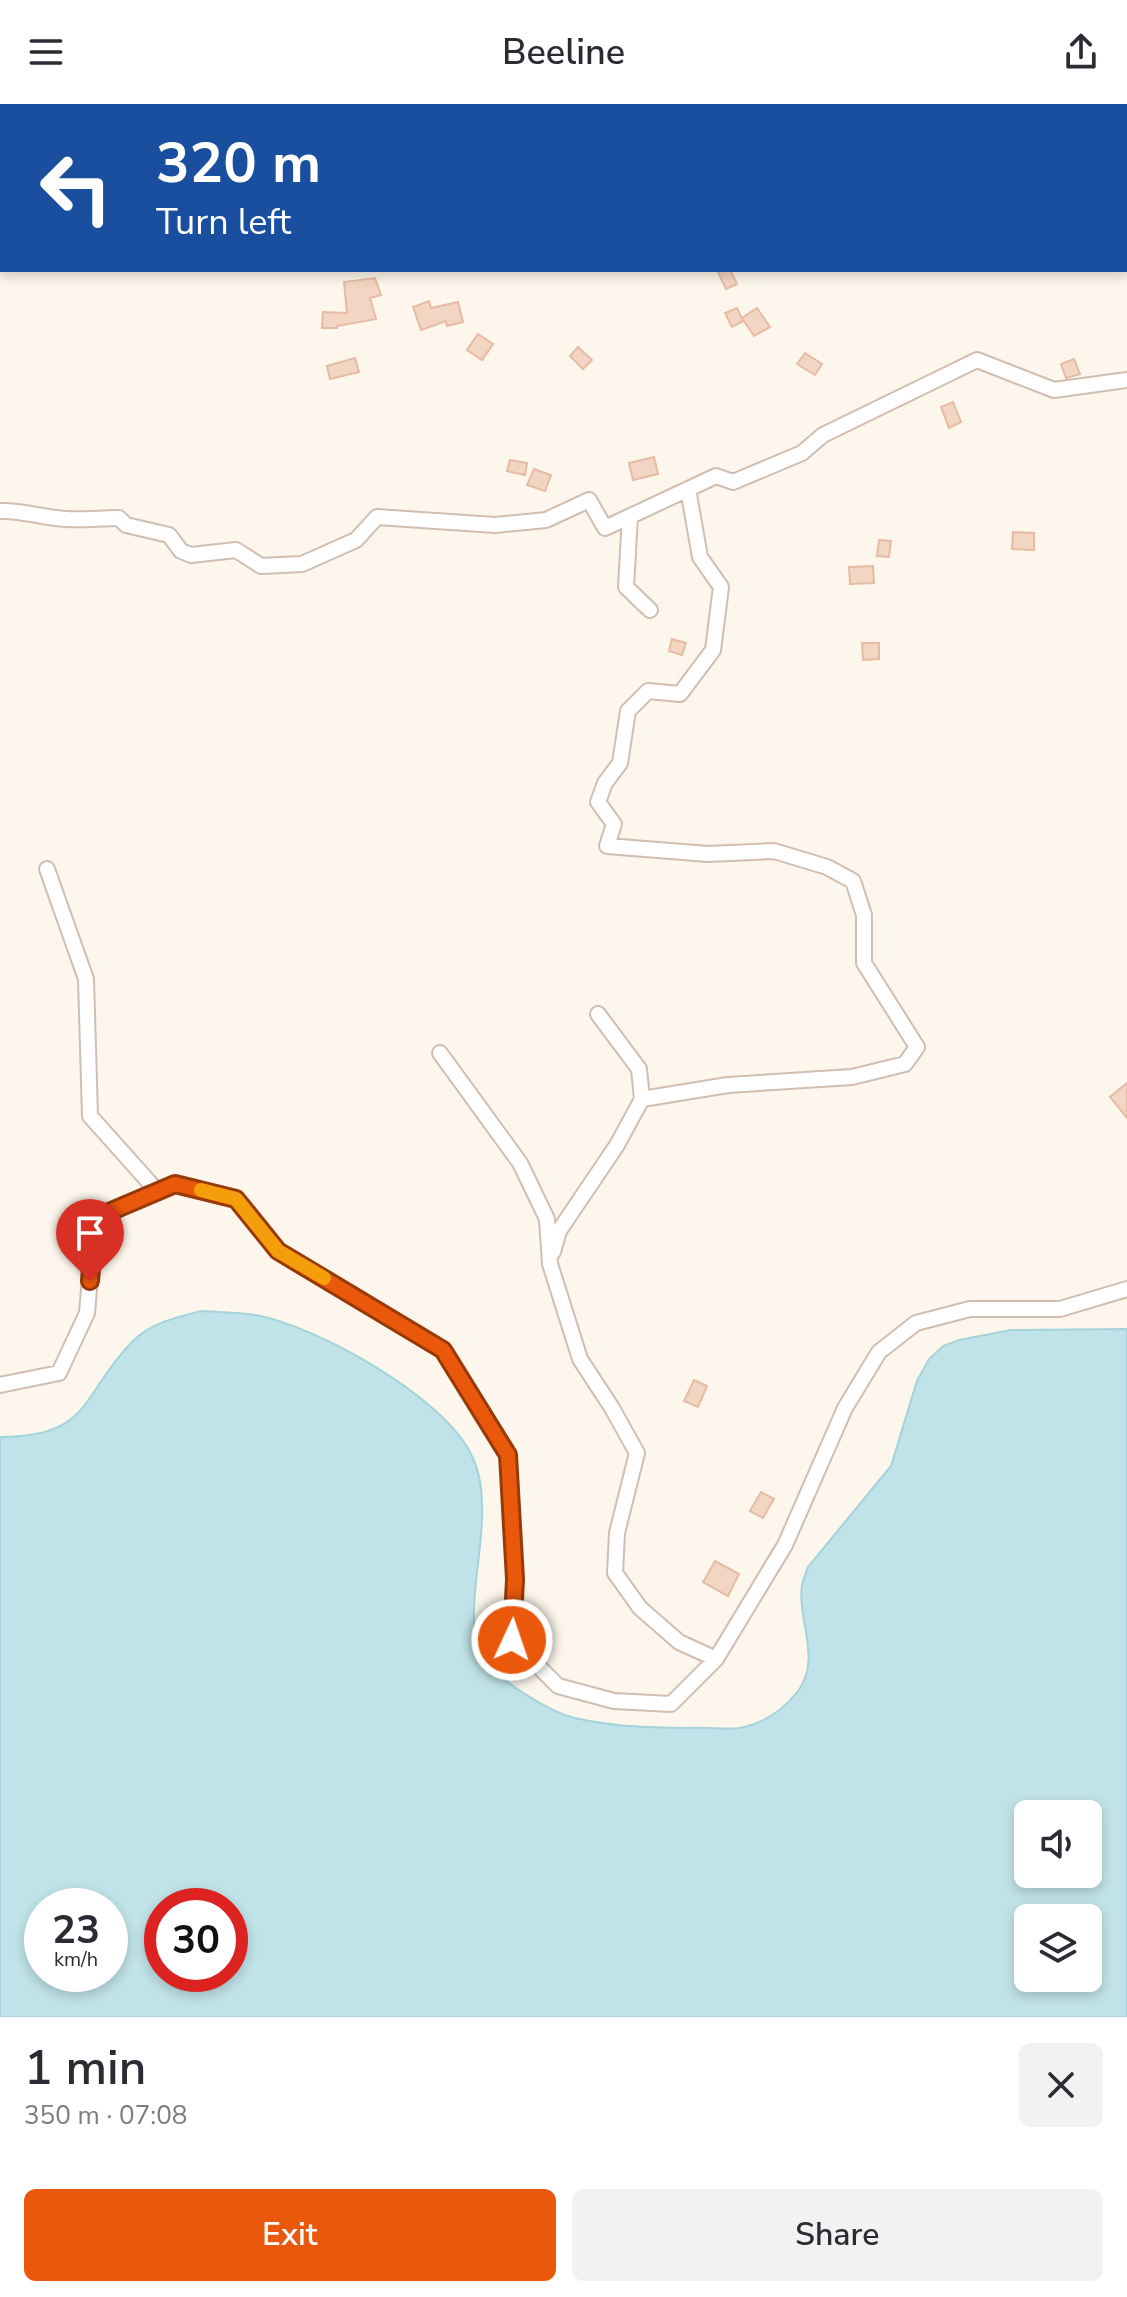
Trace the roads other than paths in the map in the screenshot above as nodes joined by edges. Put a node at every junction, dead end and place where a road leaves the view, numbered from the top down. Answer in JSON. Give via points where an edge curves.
{"nodes":[{"id":1,"x":1127,"y":380,"type":"edge"},
{"id":2,"x":688,"y":489,"type":"junction"},
{"id":3,"x":0,"y":511,"type":"edge"},
{"id":4,"x":630,"y":516,"type":"junction"},
{"id":5,"x":650,"y":610,"type":"dead end"},
{"id":6,"x":47,"y":869,"type":"dead end"},
{"id":7,"x":598,"y":1014,"type":"dead end"},
{"id":8,"x":440,"y":1053,"type":"dead end"},
{"id":9,"x":642,"y":1099,"type":"junction"},
{"id":10,"x":157,"y":1191,"type":"junction"},
{"id":11,"x":550,"y":1264,"type":"junction"},
{"id":12,"x":1127,"y":1289,"type":"edge"},
{"id":13,"x":0,"y":1385,"type":"edge"},
{"id":14,"x":716,"y":1659,"type":"junction"}],
"edges":[{"from":1,"to":2,"type":"street","via":[[1054,390],[977,360],[823,435],[802,453],[733,482],[716,476]]},
{"from":2,"to":4,"type":"street"},
{"from":2,"to":9,"type":"street","via":[[700,557],[721,587],[713,650],[680,694],[648,691],[628,711],[620,763],[598,802],[614,824],[607,846],[708,854],[774,851],[853,881],[864,915],[864,963],[917,1047],[905,1064],[852,1077],[728,1085]]},
{"from":3,"to":4,"type":"street","via":[[65,519],[119,518],[126,525],[169,535],[191,555],[236,550],[261,566],[302,564],[356,540],[377,517],[495,525],[546,520],[589,500],[605,528]]},
{"from":4,"to":5,"type":"street","via":[[626,587]]},
{"from":6,"to":10,"type":"street","via":[[86,979],[90,1116]]},
{"from":7,"to":9,"type":"street","via":[[639,1069]]},
{"from":8,"to":11,"type":"street","via":[[520,1163],[547,1219]]},
{"from":9,"to":11,"type":"street","via":[[559,1231]]},
{"from":10,"to":13,"type":"street","via":[[95,1218],[87,1313],[59,1373]]},
{"from":10,"to":14,"type":"street","via":[[175,1184],[236,1199],[278,1251],[443,1350],[508,1455],[515,1579],[512,1640],[558,1686],[614,1701],[671,1704]]},
{"from":11,"to":14,"type":"street","via":[[580,1359],[637,1453],[617,1533],[615,1573],[640,1608],[679,1642]]},
{"from":12,"to":14,"type":"street","via":[[1060,1309],[970,1309],[916,1323],[879,1352],[845,1408],[785,1545]]}]}
